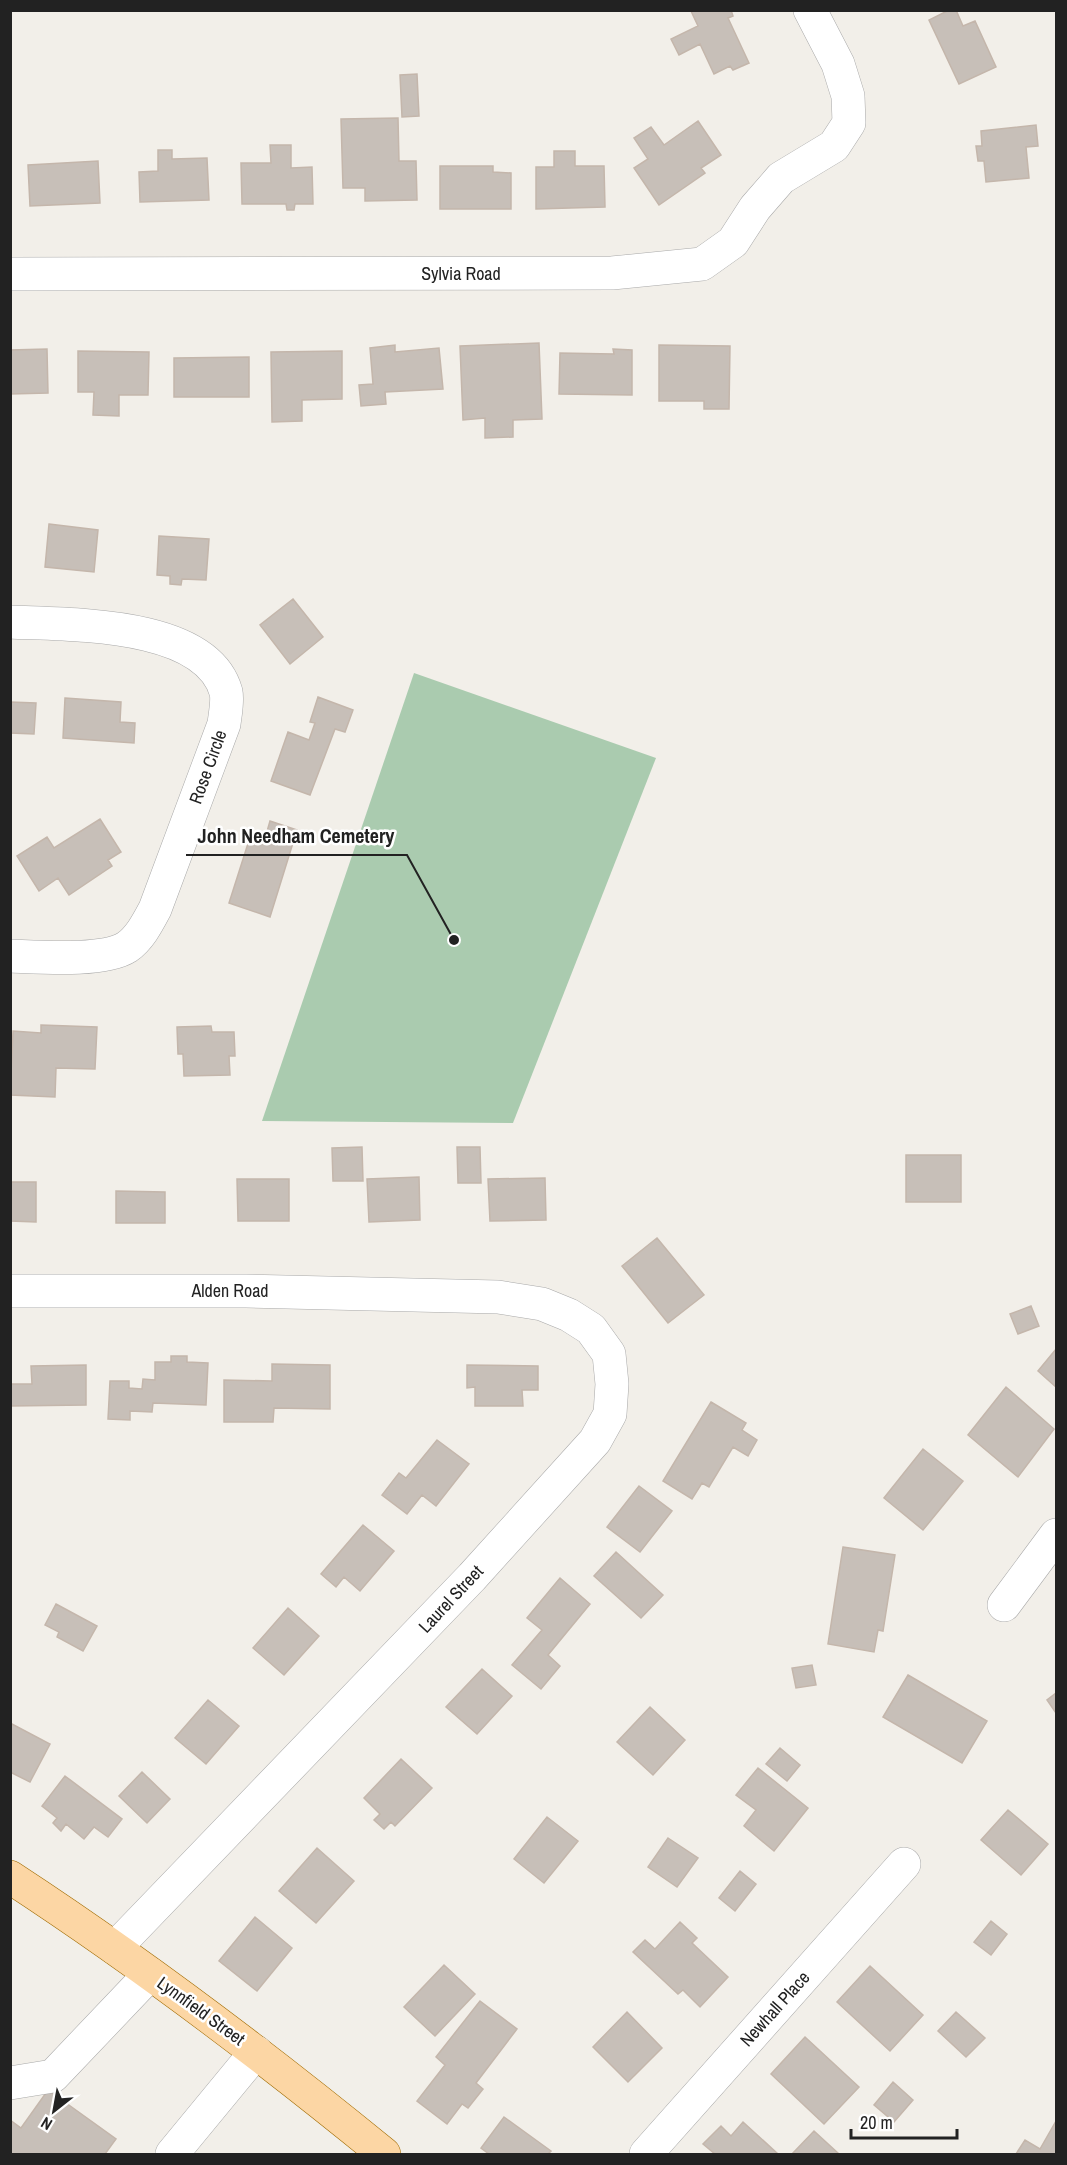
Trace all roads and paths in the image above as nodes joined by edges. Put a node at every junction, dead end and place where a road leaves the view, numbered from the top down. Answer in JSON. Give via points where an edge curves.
{"nodes":[{"id":1,"x":810,"y":10,"type":"edge"},
{"id":2,"x":10,"y":274,"type":"edge"},
{"id":3,"x":10,"y":622,"type":"edge"},
{"id":4,"x":10,"y":956,"type":"edge"},
{"id":5,"x":10,"y":1291,"type":"edge"},
{"id":6,"x":449,"y":1296,"type":"joint"},
{"id":7,"x":1056,"y":1535,"type":"edge"},
{"id":8,"x":1004,"y":1605,"type":"dead end"},
{"id":9,"x":904,"y":1864,"type":"dead end"},
{"id":10,"x":10,"y":1877,"type":"edge"},
{"id":11,"x":115,"y":1948,"type":"junction"},
{"id":12,"x":150,"y":1974,"type":"junction"},
{"id":13,"x":256,"y":2052,"type":"junction"},
{"id":14,"x":10,"y":2083,"type":"edge"},
{"id":15,"x":172,"y":2154,"type":"edge"},
{"id":16,"x":384,"y":2154,"type":"edge"},
{"id":17,"x":646,"y":2154,"type":"edge"}],
"edges":[{"from":1,"to":2,"type":"street","name":"Sylvia Road","via":[[838,64],[848,96],[849,121],[834,146],[781,178],[733,242],[702,264],[612,273]]},
{"from":3,"to":4,"type":"street","name":"Rose Circle","via":[[113,627],[175,644],[199,655],[218,674],[226,694],[224,724],[159,899],[143,931],[127,947],[106,954]]},
{"from":5,"to":6,"type":"street","name":"Alden Road"},
{"from":6,"to":11,"type":"street","name":"Laurel Street","via":[[498,1296],[542,1304],[591,1329],[609,1354],[610,1414],[595,1441],[472,1577]]},
{"from":7,"to":8,"type":"street"},
{"from":9,"to":17,"type":"street","name":"Newhall Place"},
{"from":10,"to":11,"type":"main road","name":"Lynnfield Street"},
{"from":11,"to":12,"type":"main road","name":"Lynnfield Street"},
{"from":12,"to":13,"type":"main road","name":"Lynnfield Street"},
{"from":12,"to":14,"type":"street","via":[[53,2076]]},
{"from":13,"to":15,"type":"street"},
{"from":13,"to":16,"type":"main road","name":"Lynnfield Street"}]}
